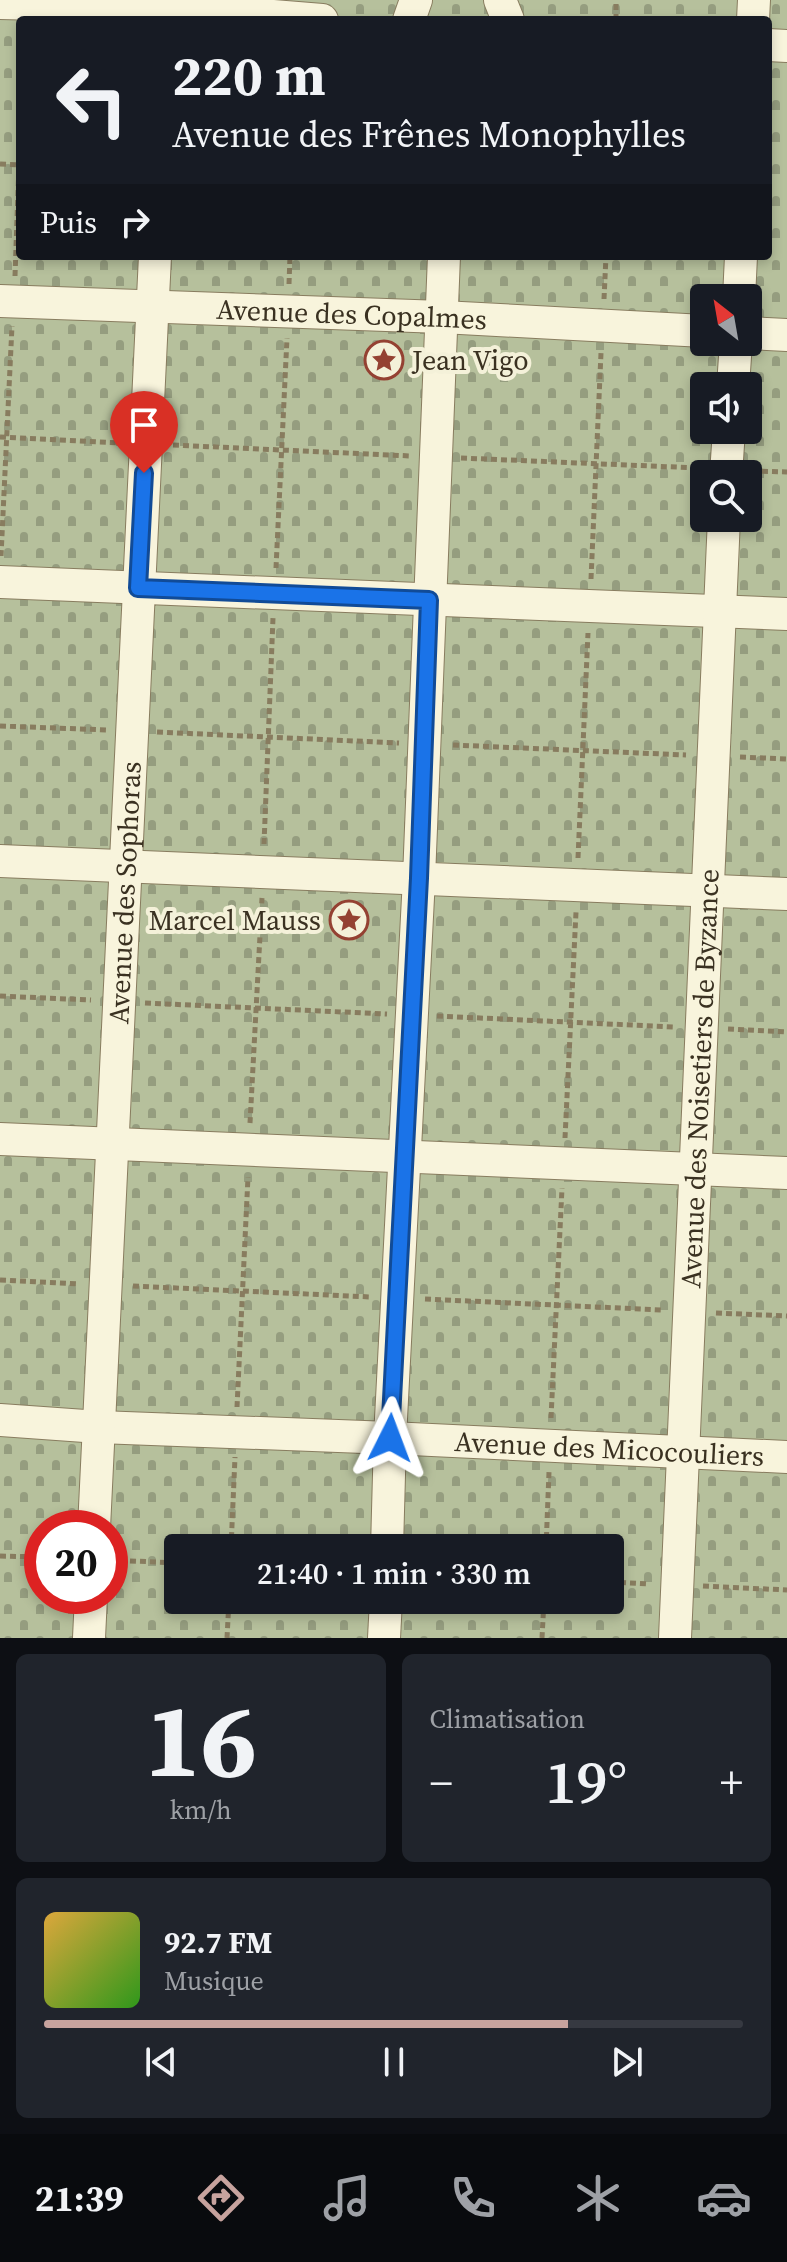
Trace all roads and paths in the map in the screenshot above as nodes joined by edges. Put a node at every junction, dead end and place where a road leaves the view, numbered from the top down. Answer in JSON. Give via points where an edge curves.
{"nodes":[{"id":1,"x":0,"y":3,"type":"edge"},
{"id":2,"x":164,"y":9,"type":"edge"},
{"id":3,"x":265,"y":16,"type":"edge"},
{"id":4,"x":16,"y":199,"type":"edge"},
{"id":5,"x":155,"y":260,"type":"edge"},
{"id":6,"x":444,"y":260,"type":"edge"},
{"id":7,"x":741,"y":260,"type":"edge"},
{"id":8,"x":740,"y":284,"type":"edge"},
{"id":9,"x":7,"y":302,"type":"edge"},
{"id":10,"x":153,"y":307,"type":"junction"},
{"id":11,"x":442,"y":317,"type":"junction"},
{"id":12,"x":690,"y":330,"type":"edge"},
{"id":13,"x":762,"y":334,"type":"edge"},
{"id":14,"x":787,"y":335,"type":"edge"},
{"id":15,"x":3,"y":437,"type":"edge"},
{"id":16,"x":145,"y":444,"type":"junction"},
{"id":17,"x":435,"y":457,"type":"junction"},
{"id":18,"x":690,"y":470,"type":"edge"},
{"id":19,"x":762,"y":472,"type":"edge"},
{"id":20,"x":787,"y":472,"type":"edge"},
{"id":21,"x":724,"y":532,"type":"edge"},
{"id":22,"x":1,"y":565,"type":"edge"},
{"id":23,"x":0,"y":582,"type":"edge"},
{"id":24,"x":138,"y":588,"type":"junction"},
{"id":25,"x":429,"y":600,"type":"junction"},
{"id":26,"x":721,"y":611,"type":"junction"},
{"id":27,"x":787,"y":614,"type":"edge"},
{"id":28,"x":0,"y":861,"type":"edge"},
{"id":29,"x":125,"y":866,"type":"junction"},
{"id":30,"x":419,"y":878,"type":"junction"},
{"id":31,"x":708,"y":891,"type":"junction"},
{"id":32,"x":787,"y":894,"type":"edge"},
{"id":33,"x":0,"y":1139,"type":"edge"},
{"id":34,"x":112,"y":1144,"type":"junction"},
{"id":35,"x":405,"y":1157,"type":"junction"},
{"id":36,"x":695,"y":1169,"type":"junction"},
{"id":37,"x":787,"y":1173,"type":"edge"},
{"id":38,"x":0,"y":1420,"type":"edge"},
{"id":39,"x":99,"y":1427,"type":"junction"},
{"id":40,"x":390,"y":1438,"type":"junction"},
{"id":41,"x":682,"y":1450,"type":"junction"},
{"id":42,"x":787,"y":1457,"type":"edge"},
{"id":43,"x":95,"y":1510,"type":"edge"},
{"id":44,"x":387,"y":1534,"type":"edge"},
{"id":45,"x":0,"y":1556,"type":"edge"},
{"id":46,"x":24,"y":1557,"type":"edge"},
{"id":47,"x":128,"y":1561,"type":"edge"},
{"id":48,"x":164,"y":1562,"type":"edge"},
{"id":49,"x":90,"y":1614,"type":"edge"},
{"id":50,"x":228,"y":1614,"type":"edge"},
{"id":51,"x":385,"y":1614,"type":"edge"},
{"id":52,"x":543,"y":1614,"type":"edge"},
{"id":53,"x":89,"y":1638,"type":"edge"},
{"id":54,"x":227,"y":1638,"type":"edge"},
{"id":55,"x":384,"y":1638,"type":"edge"},
{"id":56,"x":542,"y":1638,"type":"edge"},
{"id":57,"x":675,"y":1638,"type":"edge"}],
"edges":[{"from":1,"to":2,"type":"lane"},
{"from":2,"to":3,"type":"lane"},
{"from":4,"to":9,"type":"path"},
{"from":5,"to":10,"type":"lane","name":"Avenue des Sophoras"},
{"from":6,"to":11,"type":"lane"},
{"from":7,"to":8,"type":"lane"},
{"from":9,"to":10,"type":"lane","name":"Avenue des Copalmes"},
{"from":9,"to":15,"type":"path"},
{"from":10,"to":11,"type":"lane","name":"Avenue des Copalmes"},
{"from":10,"to":16,"type":"lane","name":"Avenue des Sophoras"},
{"from":11,"to":12,"type":"lane","name":"Avenue des Copalmes"},
{"from":11,"to":17,"type":"lane"},
{"from":13,"to":14,"type":"lane"},
{"from":15,"to":16,"type":"path"},
{"from":15,"to":22,"type":"path"},
{"from":16,"to":17,"type":"path"},
{"from":16,"to":24,"type":"lane","name":"Avenue des Sophoras"},
{"from":17,"to":18,"type":"path"},
{"from":17,"to":25,"type":"lane"},
{"from":19,"to":20,"type":"path"},
{"from":21,"to":26,"type":"lane","name":"Avenue des Noisetiers de Byzance"},
{"from":23,"to":24,"type":"lane"},
{"from":24,"to":25,"type":"lane"},
{"from":24,"to":29,"type":"lane","name":"Avenue des Sophoras"},
{"from":25,"to":26,"type":"lane"},
{"from":25,"to":30,"type":"lane"},
{"from":26,"to":27,"type":"lane"},
{"from":26,"to":31,"type":"lane","name":"Avenue des Noisetiers de Byzance"},
{"from":28,"to":29,"type":"lane"},
{"from":29,"to":30,"type":"lane"},
{"from":29,"to":34,"type":"lane","name":"Avenue des Sophoras"},
{"from":30,"to":31,"type":"lane"},
{"from":30,"to":35,"type":"lane"},
{"from":31,"to":32,"type":"lane"},
{"from":31,"to":36,"type":"lane","name":"Avenue des Noisetiers de Byzance"},
{"from":33,"to":34,"type":"lane"},
{"from":34,"to":35,"type":"lane"},
{"from":34,"to":39,"type":"lane","name":"Avenue des Sophoras"},
{"from":35,"to":36,"type":"lane"},
{"from":35,"to":40,"type":"lane"},
{"from":36,"to":37,"type":"lane"},
{"from":36,"to":41,"type":"lane","name":"Avenue des Noisetiers de Byzance"},
{"from":38,"to":39,"type":"lane","name":"Avenue des Micocouliers"},
{"from":39,"to":40,"type":"lane","name":"Avenue des Micocouliers"},
{"from":39,"to":43,"type":"lane","name":"Avenue des Sophoras"},
{"from":40,"to":41,"type":"lane","name":"Avenue des Micocouliers"},
{"from":40,"to":44,"type":"lane"},
{"from":41,"to":42,"type":"lane","name":"Avenue des Micocouliers"},
{"from":41,"to":57,"type":"lane","name":"Avenue des Noisetiers de Byzance"},
{"from":45,"to":46,"type":"path"},
{"from":47,"to":48,"type":"path"},
{"from":49,"to":53,"type":"lane"},
{"from":50,"to":54,"type":"path"},
{"from":51,"to":55,"type":"lane"},
{"from":52,"to":56,"type":"path"}]}
